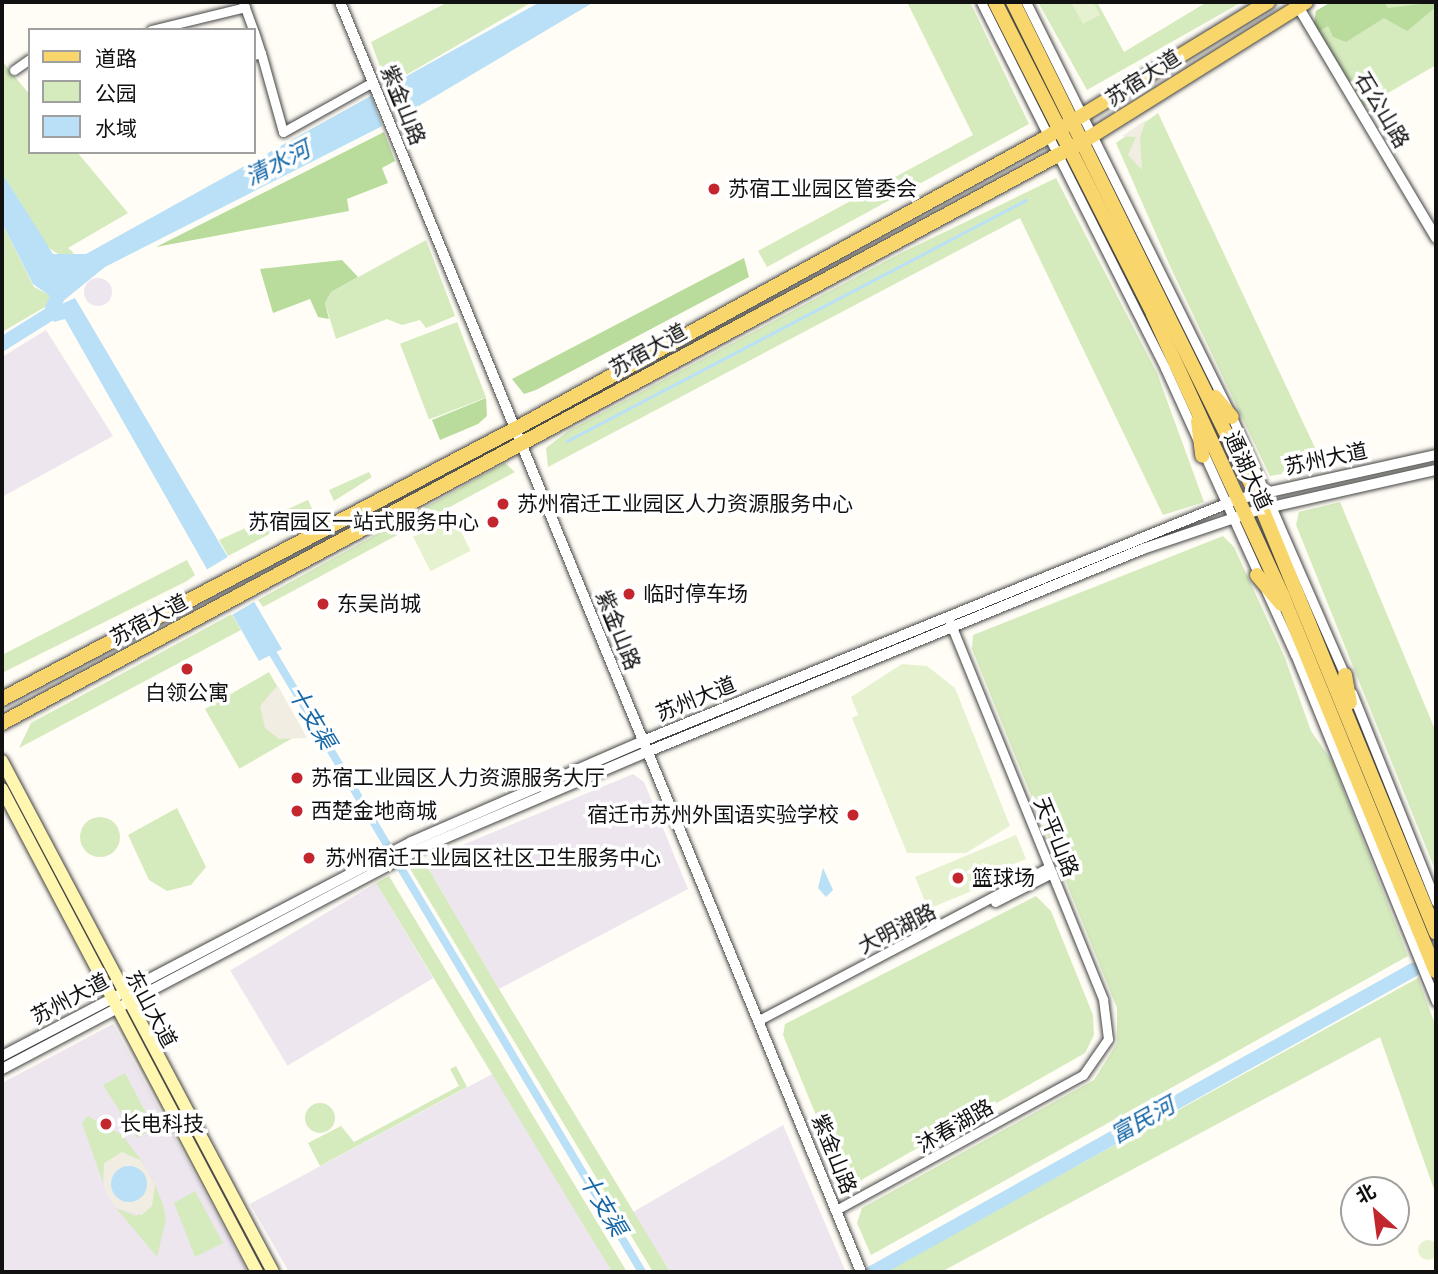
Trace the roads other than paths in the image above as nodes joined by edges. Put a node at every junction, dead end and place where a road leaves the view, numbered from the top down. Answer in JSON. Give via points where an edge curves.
{"nodes":[{"id":1,"x":340,"y":2,"type":"edge"},
{"id":2,"x":981,"y":2,"type":"edge"},
{"id":3,"x":995,"y":2,"type":"edge"},
{"id":4,"x":1013,"y":2,"type":"edge"},
{"id":5,"x":1026,"y":2,"type":"edge"},
{"id":6,"x":1268,"y":2,"type":"edge"},
{"id":7,"x":1300,"y":3,"type":"edge"},
{"id":8,"x":244,"y":4,"type":"edge"},
{"id":9,"x":1022,"y":18,"type":"junction"},
{"id":10,"x":158,"y":28,"type":"edge"},
{"id":11,"x":252,"y":28,"type":"edge"},
{"id":12,"x":1050,"y":47,"type":"junction"},
{"id":13,"x":257,"y":54,"type":"edge"},
{"id":14,"x":28,"y":61,"type":"edge"},
{"id":15,"x":14,"y":70,"type":"dead end"},
{"id":16,"x":373,"y":82,"type":"junction"},
{"id":17,"x":1067,"y":126,"type":"junction"},
{"id":18,"x":1076,"y":145,"type":"junction"},
{"id":19,"x":1436,"y":238,"type":"edge"},
{"id":20,"x":1171,"y":295,"type":"junction"},
{"id":21,"x":1176,"y":329,"type":"junction"},
{"id":22,"x":1203,"y":384,"type":"junction"},
{"id":23,"x":1197,"y":409,"type":"junction"},
{"id":24,"x":1233,"y":417,"type":"junction"},
{"id":25,"x":518,"y":436,"type":"junction"},
{"id":26,"x":1436,"y":455,"type":"edge"},
{"id":27,"x":1202,"y":456,"type":"junction"},
{"id":28,"x":1436,"y":470,"type":"edge"},
{"id":29,"x":1262,"y":493,"type":"junction"},
{"id":30,"x":1232,"y":501,"type":"junction"},
{"id":31,"x":1274,"y":506,"type":"junction"},
{"id":32,"x":1245,"y":514,"type":"junction"},
{"id":33,"x":1257,"y":575,"type":"junction"},
{"id":34,"x":1291,"y":616,"type":"junction"},
{"id":35,"x":948,"y":623,"type":"junction"},
{"id":36,"x":1345,"y":675,"type":"junction"},
{"id":37,"x":2,"y":699,"type":"edge"},
{"id":38,"x":2,"y":723,"type":"edge"},
{"id":39,"x":1356,"y":732,"type":"junction"},
{"id":40,"x":645,"y":747,"type":"junction"},
{"id":41,"x":2,"y":761,"type":"edge"},
{"id":42,"x":2,"y":789,"type":"edge"},
{"id":43,"x":1049,"y":871,"type":"junction"},
{"id":44,"x":1436,"y":902,"type":"edge"},
{"id":45,"x":1436,"y":932,"type":"edge"},
{"id":46,"x":1436,"y":971,"type":"edge"},
{"id":47,"x":124,"y":999,"type":"junction"},
{"id":48,"x":1436,"y":1002,"type":"edge"},
{"id":49,"x":111,"y":1005,"type":"junction"},
{"id":50,"x":760,"y":1022,"type":"junction"},
{"id":51,"x":2,"y":1056,"type":"edge"},
{"id":52,"x":1089,"y":1067,"type":"joint"},
{"id":53,"x":2,"y":1069,"type":"edge"},
{"id":54,"x":835,"y":1208,"type":"junction"},
{"id":55,"x":859,"y":1267,"type":"edge"},
{"id":56,"x":257,"y":1272,"type":"edge"},
{"id":57,"x":273,"y":1272,"type":"edge"}],
"edges":[{"from":1,"to":16,"type":"street","name":"紫金山路"},
{"from":2,"to":17,"type":"street"},
{"from":3,"to":17,"type":"main road","name":"通湖大道"},
{"from":4,"to":9,"type":"main road","name":"通湖大道"},
{"from":5,"to":12,"type":"street"},
{"from":6,"to":17,"type":"main road","name":"苏宿大道"},
{"from":7,"to":18,"type":"main road","name":"苏宿大道"},
{"from":7,"to":19,"type":"street","name":"石公山路"},
{"from":8,"to":10,"type":"street"},
{"from":8,"to":11,"type":"street"},
{"from":9,"to":12,"type":"main road"},
{"from":9,"to":17,"type":"main road","name":"通湖大道"},
{"from":12,"to":17,"type":"street"},
{"from":13,"to":16,"type":"street","via":[[283,132]]},
{"from":14,"to":15,"type":"street"},
{"from":16,"to":25,"type":"street","name":"紫金山路"},
{"from":17,"to":18,"type":"main road","name":"通湖大道"},
{"from":17,"to":18,"type":"street"},
{"from":17,"to":25,"type":"main road","name":"苏宿大道"},
{"from":18,"to":20,"type":"street"},
{"from":18,"to":21,"type":"main road","name":"通湖大道"},
{"from":18,"to":23,"type":"main road","name":"通湖大道"},
{"from":18,"to":25,"type":"main road","name":"苏宿大道"},
{"from":18,"to":27,"type":"street"},
{"from":20,"to":21,"type":"main road"},
{"from":20,"to":24,"type":"street"},
{"from":21,"to":22,"type":"main road","name":"通湖大道"},
{"from":22,"to":24,"type":"main road"},
{"from":22,"to":29,"type":"main road","name":"通湖大道"},
{"from":23,"to":27,"type":"main road"},
{"from":23,"to":30,"type":"main road","name":"通湖大道"},
{"from":24,"to":29,"type":"street"},
{"from":25,"to":37,"type":"main road","name":"苏宿大道","via":[[244,570]]},
{"from":25,"to":38,"type":"main road","name":"苏宿大道"},
{"from":25,"to":40,"type":"street","name":"紫金山路"},
{"from":26,"to":29,"type":"street","name":"苏州大道"},
{"from":27,"to":30,"type":"street"},
{"from":28,"to":31,"type":"street","name":"苏州大道"},
{"from":29,"to":30,"type":"street","name":"苏州大道"},
{"from":29,"to":31,"type":"street"},
{"from":29,"to":32,"type":"main road","name":"通湖大道"},
{"from":30,"to":32,"type":"main road","name":"通湖大道"},
{"from":30,"to":35,"type":"street","name":"苏州大道"},
{"from":31,"to":32,"type":"street","name":"苏州大道"},
{"from":31,"to":36,"type":"street"},
{"from":32,"to":33,"type":"street"},
{"from":32,"to":34,"type":"main road","name":"通湖大道"},
{"from":32,"to":35,"type":"street","name":"苏州大道"},
{"from":32,"to":39,"type":"main road","name":"通湖大道"},
{"from":33,"to":34,"type":"main road"},
{"from":33,"to":48,"type":"street"},
{"from":34,"to":46,"type":"main road","name":"通湖大道"},
{"from":35,"to":40,"type":"street","name":"苏州大道"},
{"from":35,"to":43,"type":"street","name":"天平山路"},
{"from":36,"to":39,"type":"main road"},
{"from":36,"to":44,"type":"street"},
{"from":39,"to":45,"type":"main road","name":"通湖大道"},
{"from":40,"to":47,"type":"street","name":"苏州大道","via":[[414,846]]},
{"from":40,"to":50,"type":"street","name":"紫金山路"},
{"from":41,"to":47,"type":"main road","name":"东山大道"},
{"from":42,"to":49,"type":"main road","name":"东山大道"},
{"from":43,"to":50,"type":"street","name":"大明湖路"},
{"from":43,"to":52,"type":"street","name":"天平山路","via":[[1104,1019],[1101,1046]]},
{"from":47,"to":49,"type":"street","name":"苏州大道"},
{"from":47,"to":57,"type":"main road","name":"东山大道"},
{"from":49,"to":51,"type":"street","name":"苏州大道"},
{"from":49,"to":53,"type":"street","name":"苏州大道"},
{"from":49,"to":56,"type":"main road","name":"东山大道"},
{"from":50,"to":54,"type":"street","name":"紫金山路"},
{"from":52,"to":54,"type":"street","name":"沐春湖路"},
{"from":54,"to":55,"type":"street","name":"紫金山路"}]}
